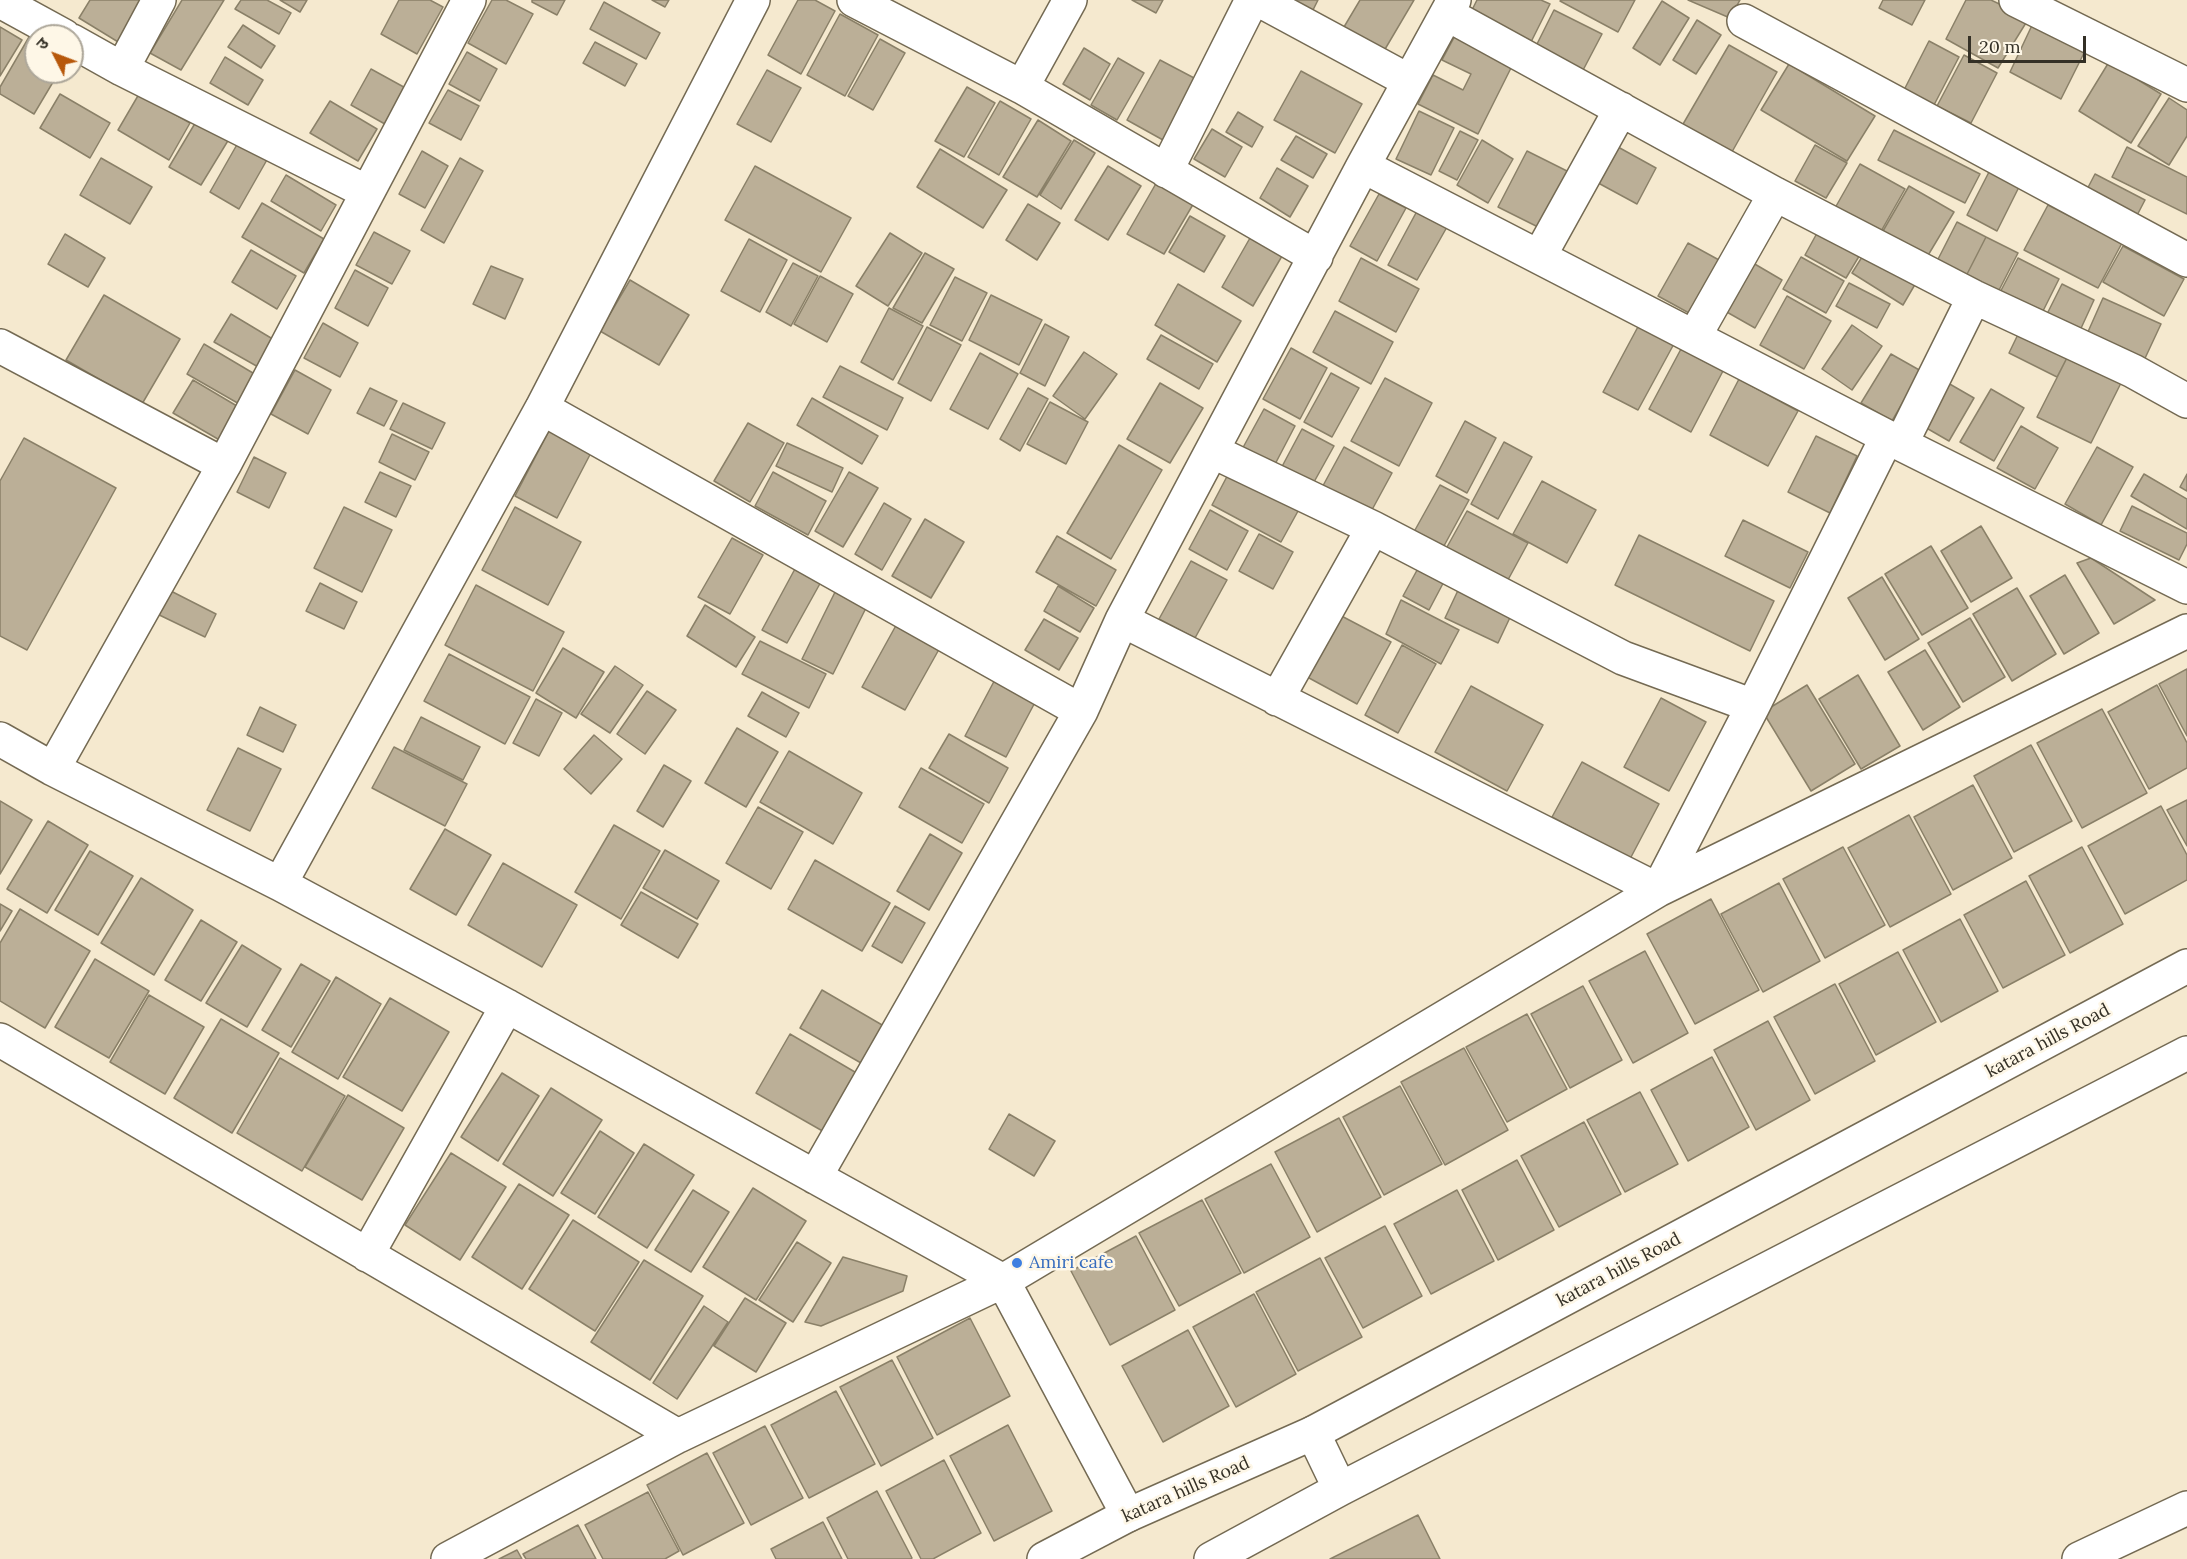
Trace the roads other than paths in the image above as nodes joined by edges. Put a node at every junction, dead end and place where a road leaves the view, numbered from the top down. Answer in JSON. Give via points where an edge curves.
{"nodes":[{"id":1,"x":159,"y":0,"type":"edge"},
{"id":2,"x":470,"y":0,"type":"edge"},
{"id":3,"x":753,"y":0,"type":"edge"},
{"id":4,"x":854,"y":0,"type":"edge"},
{"id":5,"x":1070,"y":0,"type":"edge"},
{"id":6,"x":1252,"y":0,"type":"edge"},
{"id":7,"x":1259,"y":0,"type":"edge"},
{"id":8,"x":2017,"y":0,"type":"edge"},
{"id":9,"x":0,"y":1,"type":"edge"},
{"id":10,"x":1450,"y":7,"type":"edge"},
{"id":11,"x":1744,"y":21,"type":"dead end"},
{"id":12,"x":41,"y":24,"type":"edge"},
{"id":13,"x":84,"y":48,"type":"edge"},
{"id":14,"x":122,"y":69,"type":"junction"},
{"id":15,"x":1409,"y":81,"type":"junction"},
{"id":16,"x":2187,"y":85,"type":"edge"},
{"id":17,"x":1022,"y":87,"type":"junction"},
{"id":18,"x":1621,"y":109,"type":"junction"},
{"id":19,"x":1362,"y":166,"type":"junction"},
{"id":20,"x":1166,"y":171,"type":"junction"},
{"id":21,"x":368,"y":192,"type":"junction"},
{"id":22,"x":1775,"y":194,"type":"junction"},
{"id":23,"x":1316,"y":257,"type":"junction"},
{"id":24,"x":1539,"y":257,"type":"junction"},
{"id":25,"x":2187,"y":260,"type":"edge"},
{"id":26,"x":1974,"y":297,"type":"junction"},
{"id":27,"x":1694,"y":337,"type":"junction"},
{"id":28,"x":0,"y":346,"type":"edge"},
{"id":29,"x":2187,"y":401,"type":"edge"},
{"id":30,"x":542,"y":408,"type":"junction"},
{"id":31,"x":1894,"y":440,"type":"junction"},
{"id":32,"x":1212,"y":451,"type":"junction"},
{"id":33,"x":224,"y":465,"type":"junction"},
{"id":34,"x":1373,"y":528,"type":"junction"},
{"id":35,"x":2187,"y":587,"type":"edge"},
{"id":36,"x":1122,"y":620,"type":"junction"},
{"id":37,"x":2187,"y":632,"type":"edge"},
{"id":38,"x":1277,"y":699,"type":"junction"},
{"id":39,"x":1753,"y":705,"type":"junction"},
{"id":40,"x":1081,"y":711,"type":"junction"},
{"id":41,"x":0,"y":739,"type":"edge"},
{"id":42,"x":53,"y":769,"type":"junction"},
{"id":43,"x":280,"y":884,"type":"junction"},
{"id":44,"x":1658,"y":890,"type":"junction"},
{"id":45,"x":2187,"y":966,"type":"edge"},
{"id":46,"x":507,"y":1006,"type":"junction"},
{"id":47,"x":0,"y":1040,"type":"edge"},
{"id":48,"x":2187,"y":1053,"type":"edge"},
{"id":49,"x":814,"y":1177,"type":"junction"},
{"id":50,"x":367,"y":1255,"type":"junction"},
{"id":51,"x":1004,"y":1281,"type":"junction"},
{"id":52,"x":1313,"y":1433,"type":"junction"},
{"id":53,"x":678,"y":1436,"type":"junction"},
{"id":54,"x":1341,"y":1489,"type":"junction"},
{"id":55,"x":2187,"y":1508,"type":"edge"},
{"id":56,"x":1128,"y":1515,"type":"junction"},
{"id":57,"x":448,"y":1559,"type":"edge"},
{"id":58,"x":1044,"y":1559,"type":"edge"},
{"id":59,"x":1211,"y":1559,"type":"edge"},
{"id":60,"x":2079,"y":1559,"type":"edge"}],
"edges":[{"from":1,"to":14,"type":"street"},
{"from":2,"to":21,"type":"street"},
{"from":3,"to":30,"type":"street"},
{"from":4,"to":17,"type":"street"},
{"from":5,"to":17,"type":"street"},
{"from":6,"to":20,"type":"street"},
{"from":7,"to":15,"type":"street"},
{"from":8,"to":16,"type":"street"},
{"from":9,"to":12,"type":"street"},
{"from":10,"to":15,"type":"street"},
{"from":10,"to":18,"type":"street"},
{"from":11,"to":25,"type":"street"},
{"from":13,"to":14,"type":"street"},
{"from":14,"to":21,"type":"street"},
{"from":15,"to":19,"type":"street"},
{"from":17,"to":20,"type":"street"},
{"from":18,"to":22,"type":"street"},
{"from":18,"to":24,"type":"street"},
{"from":19,"to":23,"type":"street"},
{"from":19,"to":24,"type":"street"},
{"from":20,"to":23,"type":"street"},
{"from":21,"to":33,"type":"street"},
{"from":22,"to":26,"type":"street"},
{"from":22,"to":27,"type":"street"},
{"from":23,"to":32,"type":"street"},
{"from":24,"to":27,"type":"street"},
{"from":26,"to":29,"type":"street","via":[[2133,371]]},
{"from":26,"to":31,"type":"street"},
{"from":27,"to":31,"type":"street"},
{"from":28,"to":33,"type":"street"},
{"from":30,"to":40,"type":"street"},
{"from":30,"to":43,"type":"street"},
{"from":31,"to":35,"type":"street"},
{"from":31,"to":39,"type":"street"},
{"from":32,"to":34,"type":"street"},
{"from":32,"to":36,"type":"street"},
{"from":33,"to":42,"type":"street"},
{"from":34,"to":38,"type":"street"},
{"from":34,"to":39,"type":"street","via":[[1623,658]]},
{"from":36,"to":38,"type":"street"},
{"from":36,"to":40,"type":"street"},
{"from":37,"to":44,"type":"street"},
{"from":38,"to":44,"type":"street"},
{"from":39,"to":44,"type":"street"},
{"from":40,"to":49,"type":"street"},
{"from":41,"to":42,"type":"street"},
{"from":42,"to":43,"type":"street"},
{"from":43,"to":46,"type":"street"},
{"from":44,"to":51,"type":"street"},
{"from":45,"to":52,"type":"street","name":"katara hills Road"},
{"from":46,"to":49,"type":"street"},
{"from":46,"to":50,"type":"street"},
{"from":47,"to":50,"type":"street"},
{"from":48,"to":54,"type":"street"},
{"from":49,"to":51,"type":"street"},
{"from":50,"to":53,"type":"street"},
{"from":51,"to":53,"type":"street"},
{"from":51,"to":56,"type":"street"},
{"from":52,"to":54,"type":"street"},
{"from":52,"to":56,"type":"street","name":"katara hills Road"},
{"from":53,"to":57,"type":"street"},
{"from":54,"to":59,"type":"street"},
{"from":55,"to":60,"type":"street"},
{"from":56,"to":58,"type":"street","name":"katara hills Road"}]}
